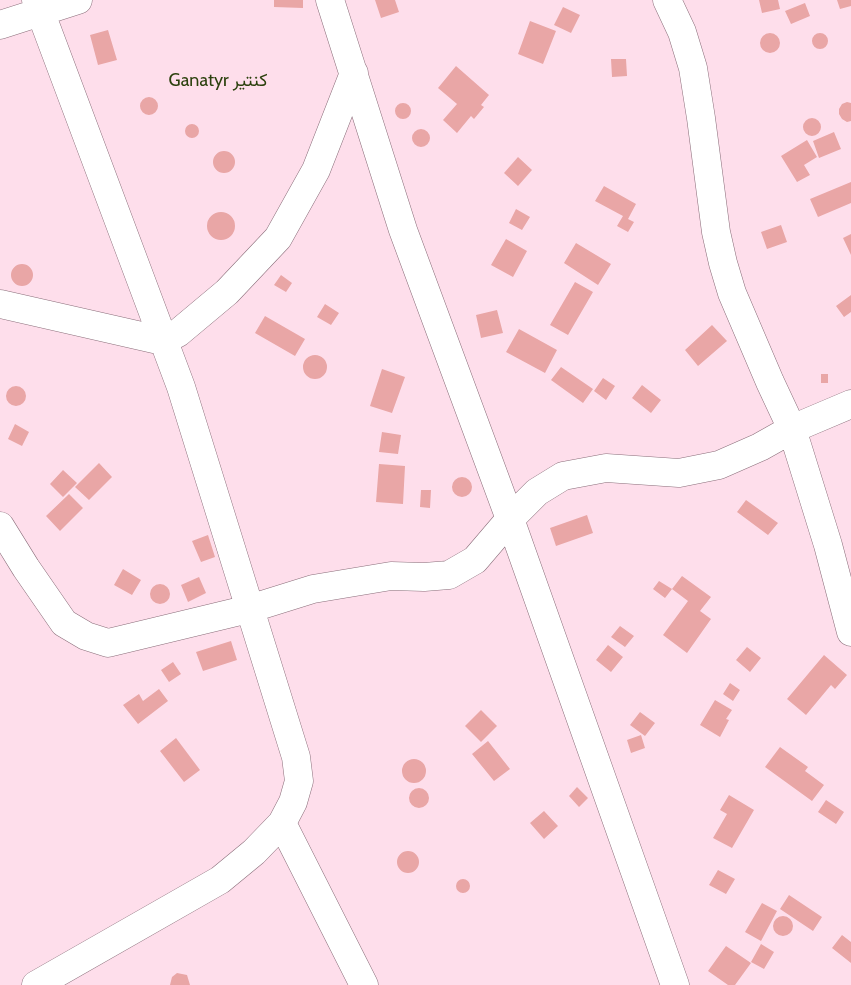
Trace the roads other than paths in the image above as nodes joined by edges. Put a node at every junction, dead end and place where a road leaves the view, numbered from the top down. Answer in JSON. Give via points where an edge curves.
{"nodes":[{"id":1,"x":78,"y":0,"type":"edge"},
{"id":2,"x":330,"y":0,"type":"edge"},
{"id":3,"x":667,"y":0,"type":"edge"},
{"id":4,"x":38,"y":6,"type":"edge"},
{"id":5,"x":0,"y":25,"type":"edge"},
{"id":6,"x":354,"y":73,"type":"junction"},
{"id":7,"x":0,"y":304,"type":"edge"},
{"id":8,"x":163,"y":341,"type":"junction"},
{"id":9,"x":851,"y":404,"type":"edge"},
{"id":10,"x":792,"y":429,"type":"junction"},
{"id":11,"x":510,"y":519,"type":"junction"},
{"id":12,"x":0,"y":526,"type":"edge"},
{"id":13,"x":249,"y":609,"type":"junction"},
{"id":14,"x":851,"y":632,"type":"edge"},
{"id":15,"x":282,"y":823,"type":"junction"},
{"id":16,"x":36,"y":985,"type":"edge"},
{"id":17,"x":364,"y":985,"type":"edge"},
{"id":18,"x":675,"y":985,"type":"edge"}],
"edges":[{"from":1,"to":4,"type":"street"},
{"from":2,"to":6,"type":"street"},
{"from":3,"to":10,"type":"street","via":[[682,32],[693,68],[723,264],[732,293]]},
{"from":4,"to":5,"type":"street"},
{"from":4,"to":8,"type":"street"},
{"from":6,"to":8,"type":"street","via":[[316,170],[278,238],[228,292],[178,333]]},
{"from":6,"to":11,"type":"street","via":[[404,230]]},
{"from":7,"to":8,"type":"street"},
{"from":8,"to":13,"type":"street","via":[[181,387]]},
{"from":9,"to":10,"type":"street"},
{"from":10,"to":11,"type":"street","via":[[719,465],[679,473],[606,468],[563,476],[537,492]]},
{"from":10,"to":14,"type":"street"},
{"from":11,"to":13,"type":"street","via":[[475,560],[449,575],[391,576],[313,589]]},
{"from":11,"to":18,"type":"street"},
{"from":12,"to":13,"type":"street","via":[[64,623],[86,636],[108,643]]},
{"from":13,"to":15,"type":"street","via":[[296,757],[299,781]]},
{"from":15,"to":16,"type":"street","via":[[220,880]]},
{"from":15,"to":17,"type":"street"}]}
